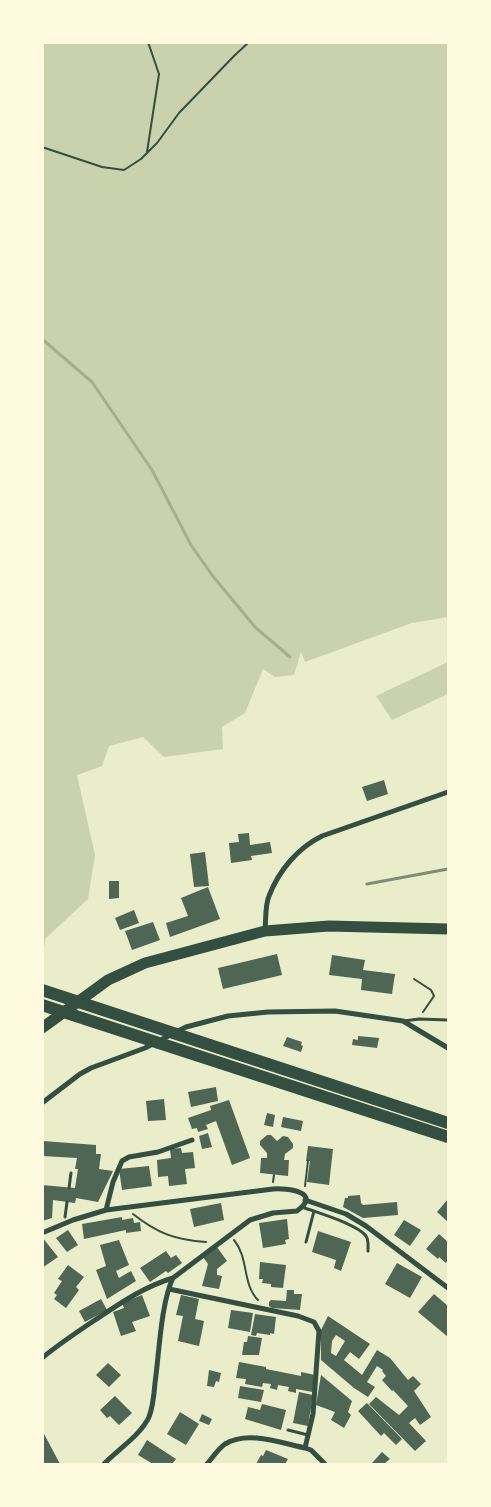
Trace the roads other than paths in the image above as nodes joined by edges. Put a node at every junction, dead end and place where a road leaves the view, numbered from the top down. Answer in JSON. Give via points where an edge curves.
{"nodes":[{"id":1,"x":448,"y":792,"type":"edge"},
{"id":2,"x":448,"y":929,"type":"edge"},
{"id":3,"x":265,"y":931,"type":"junction"},
{"id":4,"x":42,"y":990,"type":"edge"},
{"id":5,"x":42,"y":1005,"type":"edge"},
{"id":6,"x":448,"y":1020,"type":"edge"},
{"id":7,"x":403,"y":1021,"type":"junction"},
{"id":8,"x":42,"y":1028,"type":"edge"},
{"id":9,"x":448,"y":1048,"type":"edge"},
{"id":10,"x":42,"y":1103,"type":"edge"},
{"id":11,"x":448,"y":1123,"type":"edge"},
{"id":12,"x":448,"y":1137,"type":"edge"},
{"id":13,"x":192,"y":1140,"type":"dead end"},
{"id":14,"x":71,"y":1173,"type":"dead end"},
{"id":15,"x":69,"y":1188,"type":"dead end"},
{"id":16,"x":305,"y":1200,"type":"junction"},
{"id":17,"x":68,"y":1202,"type":"dead end"},
{"id":18,"x":302,"y":1207,"type":"junction"},
{"id":19,"x":106,"y":1210,"type":"junction"},
{"id":20,"x":314,"y":1211,"type":"junction"},
{"id":21,"x":66,"y":1217,"type":"dead end"},
{"id":22,"x":42,"y":1233,"type":"edge"},
{"id":23,"x":306,"y":1242,"type":"dead end"},
{"id":24,"x":368,"y":1252,"type":"dead end"},
{"id":25,"x":173,"y":1278,"type":"junction"},
{"id":26,"x":448,"y":1288,"type":"edge"},
{"id":27,"x":169,"y":1289,"type":"junction"},
{"id":28,"x":42,"y":1358,"type":"edge"},
{"id":29,"x":288,"y":1430,"type":"dead end"},
{"id":30,"x":309,"y":1435,"type":"junction"},
{"id":31,"x":305,"y":1448,"type":"junction"},
{"id":32,"x":104,"y":1464,"type":"edge"},
{"id":33,"x":207,"y":1464,"type":"edge"},
{"id":34,"x":324,"y":1464,"type":"edge"}],
"edges":[{"from":1,"to":3,"type":"street","via":[[307,844],[284,868],[268,897]]},
{"from":2,"to":3,"type":"main road","via":[[329,926]]},
{"from":3,"to":8,"type":"main road","via":[[145,963],[108,980]]},
{"from":4,"to":11,"type":"highway"},
{"from":5,"to":12,"type":"highway"},
{"from":6,"to":7,"type":"lane"},
{"from":7,"to":9,"type":"street"},
{"from":7,"to":10,"type":"street","via":[[334,1011],[228,1016],[186,1027],[145,1048],[92,1068]]},
{"from":13,"to":19,"type":"street","via":[[122,1161]]},
{"from":14,"to":15,"type":"lane"},
{"from":16,"to":18,"type":"street"},
{"from":16,"to":19,"type":"street","via":[[298,1191],[279,1188]]},
{"from":16,"to":26,"type":"street","via":[[346,1214],[366,1226]]},
{"from":17,"to":21,"type":"lane"},
{"from":18,"to":20,"type":"lane"},
{"from":18,"to":25,"type":"street","via":[[294,1212],[260,1217],[244,1224]]},
{"from":19,"to":22,"type":"street"},
{"from":20,"to":23,"type":"lane"},
{"from":20,"to":24,"type":"lane","via":[[359,1230],[366,1236]]},
{"from":25,"to":27,"type":"street"},
{"from":25,"to":28,"type":"street","via":[[115,1306]]},
{"from":27,"to":30,"type":"street","via":[[298,1316],[318,1326],[315,1397]]},
{"from":27,"to":32,"type":"street","via":[[148,1418],[141,1429]]},
{"from":29,"to":30,"type":"lane"},
{"from":30,"to":31,"type":"street"},
{"from":31,"to":33,"type":"street","via":[[259,1438],[238,1439],[224,1445]]},
{"from":31,"to":34,"type":"street"}]}
